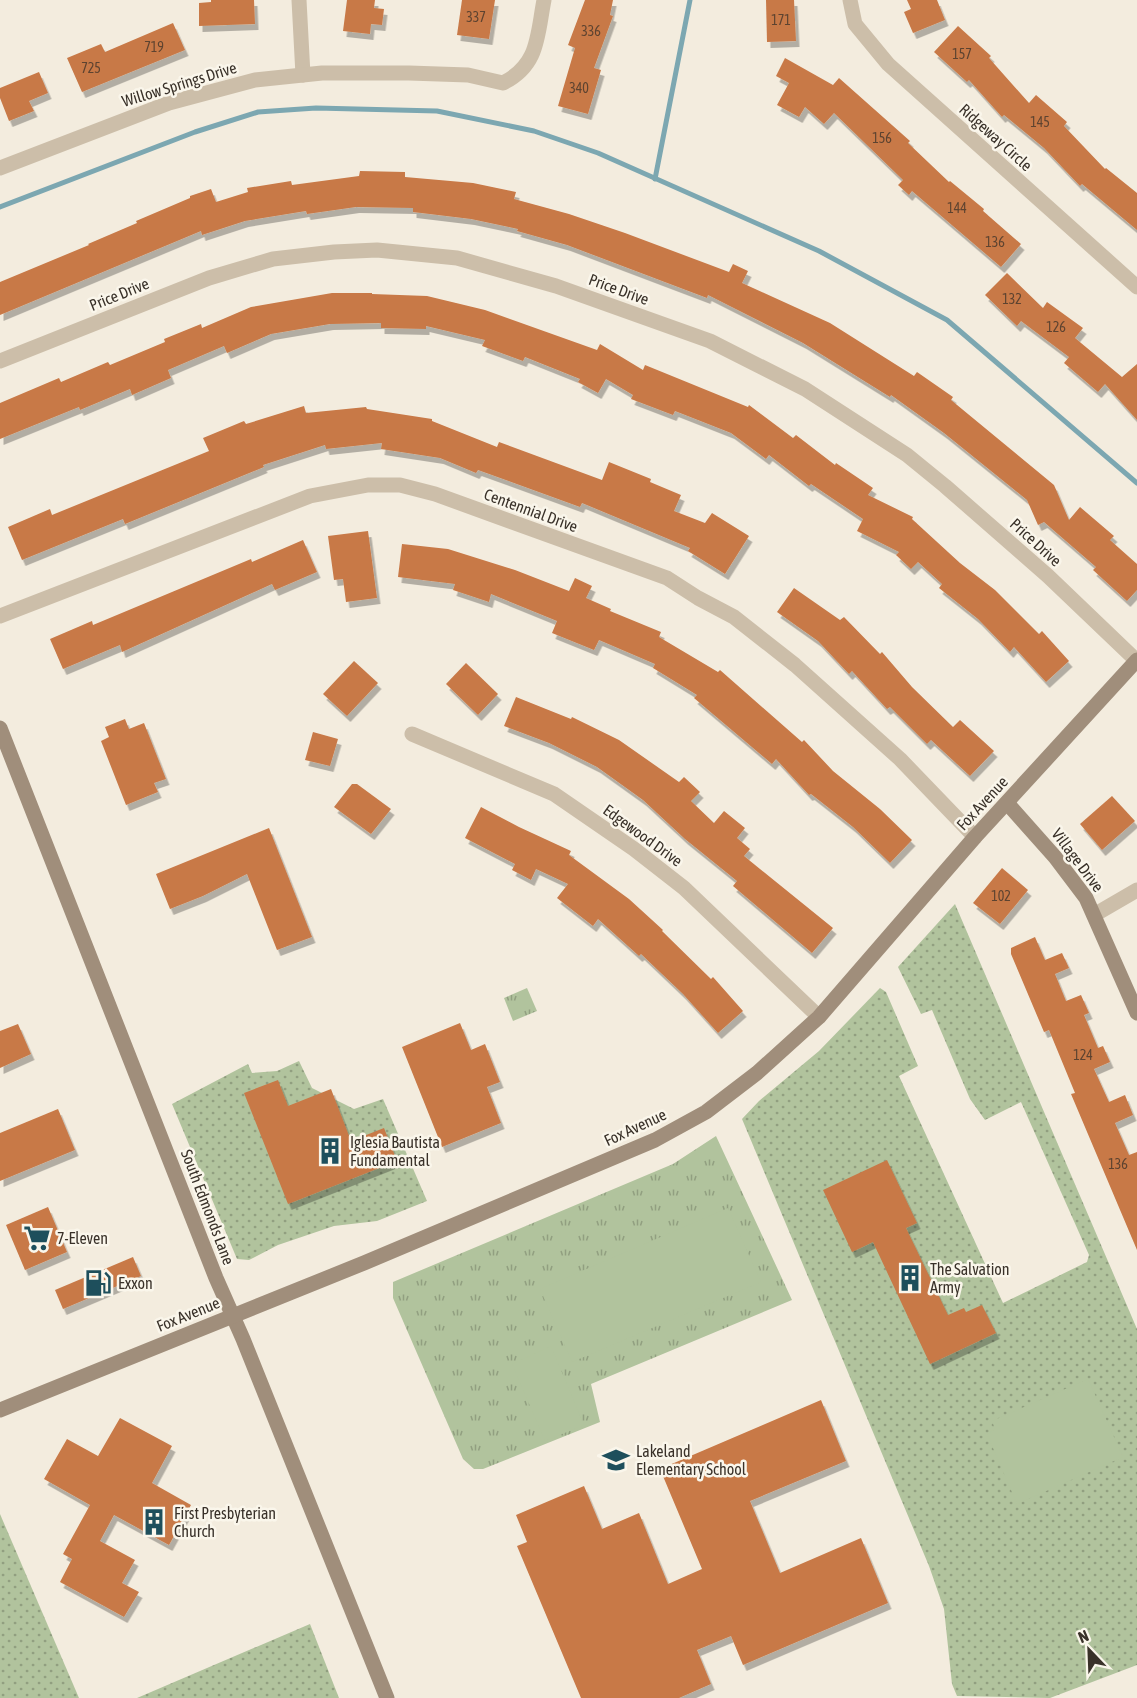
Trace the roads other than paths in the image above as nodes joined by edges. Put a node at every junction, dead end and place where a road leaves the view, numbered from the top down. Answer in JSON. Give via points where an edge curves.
{"nodes":[{"id":1,"x":299,"y":0,"type":"edge"},
{"id":2,"x":544,"y":0,"type":"edge"},
{"id":3,"x":850,"y":0,"type":"edge"},
{"id":4,"x":303,"y":75,"type":"junction"},
{"id":5,"x":0,"y":168,"type":"edge"},
{"id":6,"x":1137,"y":287,"type":"edge"},
{"id":7,"x":0,"y":360,"type":"edge"},
{"id":8,"x":0,"y":616,"type":"edge"},
{"id":9,"x":1137,"y":661,"type":"edge"},
{"id":10,"x":0,"y":728,"type":"edge"},
{"id":11,"x":412,"y":734,"type":"dead end"},
{"id":12,"x":1007,"y":803,"type":"junction"},
{"id":13,"x":975,"y":837,"type":"junction"},
{"id":14,"x":1137,"y":890,"type":"edge"},
{"id":15,"x":1094,"y":915,"type":"junction"},
{"id":16,"x":1137,"y":1013,"type":"edge"},
{"id":17,"x":819,"y":1017,"type":"junction"},
{"id":18,"x":233,"y":1315,"type":"junction"},
{"id":19,"x":0,"y":1410,"type":"edge"},
{"id":20,"x":387,"y":1698,"type":"edge"}],
"edges":[{"from":1,"to":4,"type":"street"},
{"from":2,"to":4,"type":"street","name":"Willow Springs Drive","via":[[532,57],[518,76],[503,83],[444,74]]},
{"from":3,"to":6,"type":"street","name":"Ridgeway Circle","via":[[855,24],[888,64]]},
{"from":4,"to":5,"type":"street","name":"Willow Springs Drive","via":[[255,80],[169,103]]},
{"from":7,"to":9,"type":"street","name":"Price Drive","via":[[209,278],[273,259],[377,250],[457,258],[556,286],[710,341],[806,389],[907,455],[945,486]]},
{"from":8,"to":13,"type":"street","name":"Centennial Drive","via":[[310,496],[368,485],[399,485],[435,494],[667,578],[734,617],[795,665],[900,759]]},
{"from":9,"to":12,"type":"main road","name":"Fox Avenue"},
{"from":10,"to":18,"type":"main road","name":"South Edmonds Lane"},
{"from":11,"to":17,"type":"street","name":"Edgewood Drive","via":[[554,794],[634,849],[684,888]]},
{"from":12,"to":13,"type":"main road","name":"Fox Avenue"},
{"from":12,"to":15,"type":"main road","name":"Village Drive","via":[[1078,885]]},
{"from":13,"to":17,"type":"main road","name":"Fox Avenue"},
{"from":14,"to":15,"type":"street"},
{"from":15,"to":16,"type":"main road","name":"Village Drive"},
{"from":17,"to":18,"type":"main road","name":"Fox Avenue","via":[[717,1105],[655,1140]]},
{"from":18,"to":19,"type":"main road","name":"Fox Avenue"},
{"from":18,"to":20,"type":"main road","name":"South Edmonds Lane"}]}
